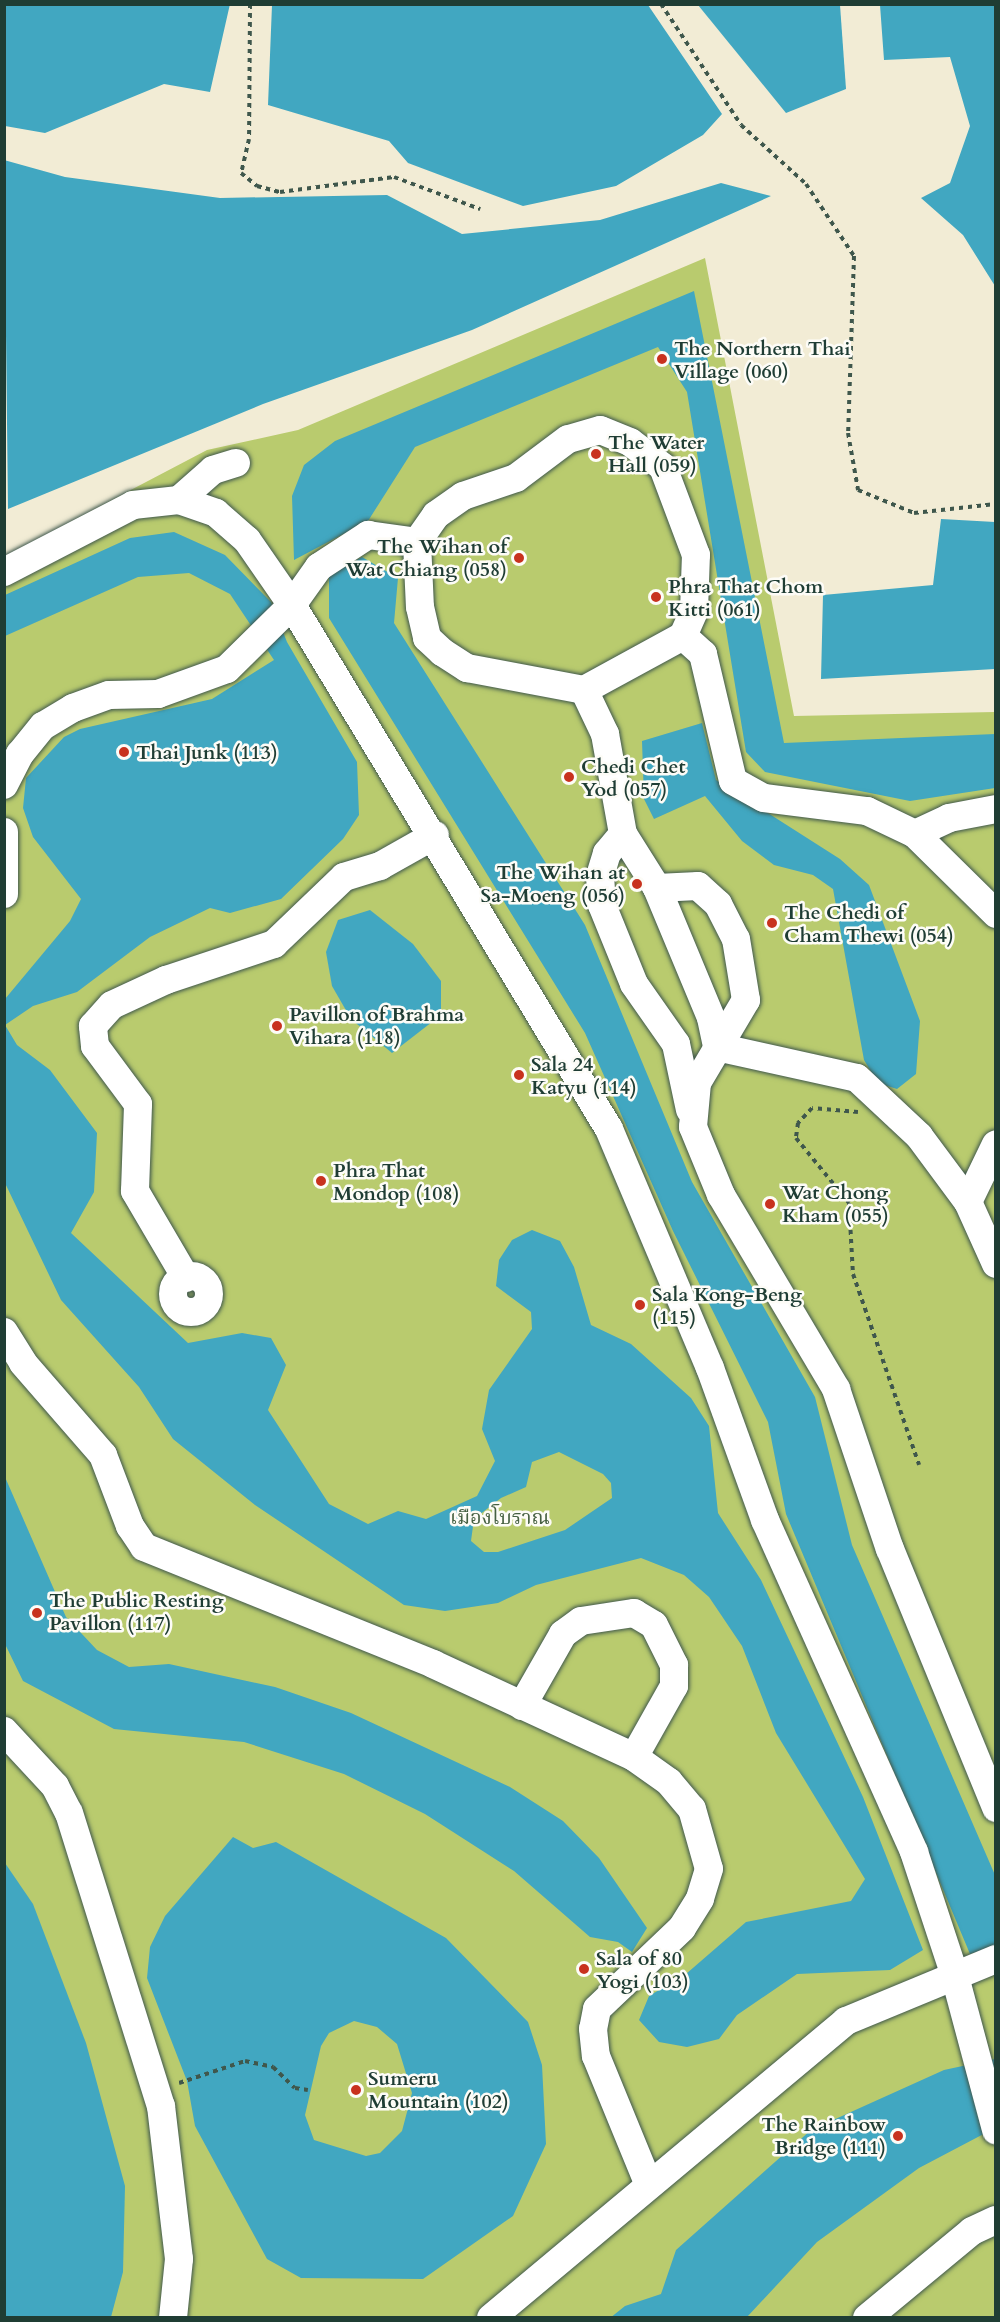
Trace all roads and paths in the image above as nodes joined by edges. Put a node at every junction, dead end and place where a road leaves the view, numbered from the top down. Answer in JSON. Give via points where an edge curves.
{"nodes":[{"id":1,"x":250,"y":4,"type":"edge"},
{"id":2,"x":661,"y":4,"type":"edge"},
{"id":3,"x":480,"y":209,"type":"dead end"},
{"id":4,"x":236,"y":463,"type":"dead end"},
{"id":5,"x":179,"y":501,"type":"junction"},
{"id":6,"x":996,"y":504,"type":"edge"},
{"id":7,"x":417,"y":542,"type":"junction"},
{"id":8,"x":4,"y":572,"type":"edge"},
{"id":9,"x":286,"y":612,"type":"junction"},
{"id":10,"x":682,"y":636,"type":"junction"},
{"id":11,"x":584,"y":690,"type":"junction"},
{"id":12,"x":4,"y":785,"type":"edge"},
{"id":13,"x":996,"y":809,"type":"edge"},
{"id":14,"x":4,"y":832,"type":"edge"},
{"id":15,"x":623,"y":834,"type":"junction"},
{"id":16,"x":915,"y":834,"type":"junction"},
{"id":17,"x":435,"y":835,"type":"junction"},
{"id":18,"x":657,"y":888,"type":"junction"},
{"id":19,"x":4,"y":894,"type":"edge"},
{"id":20,"x":996,"y":914,"type":"edge"},
{"id":21,"x":695,"y":978,"type":"junction"},
{"id":22,"x":717,"y":1047,"type":"junction"},
{"id":23,"x":698,"y":1083,"type":"junction"},
{"id":24,"x":878,"y":1097,"type":"junction"},
{"id":25,"x":693,"y":1127,"type":"junction"},
{"id":26,"x":996,"y":1144,"type":"edge"},
{"id":27,"x":968,"y":1202,"type":"junction"},
{"id":28,"x":996,"y":1264,"type":"edge"},
{"id":29,"x":186,"y":1278,"type":"dead end"},
{"id":30,"x":4,"y":1332,"type":"edge"},
{"id":31,"x":919,"y":1465,"type":"dead end"},
{"id":32,"x":522,"y":1706,"type":"junction"},
{"id":33,"x":4,"y":1731,"type":"edge"},
{"id":34,"x":634,"y":1757,"type":"junction"},
{"id":35,"x":996,"y":1808,"type":"edge"},
{"id":36,"x":996,"y":1959,"type":"edge"},
{"id":37,"x":954,"y":1973,"type":"junction"},
{"id":38,"x":187,"y":2081,"type":"dead end"},
{"id":39,"x":308,"y":2090,"type":"dead end"},
{"id":40,"x":996,"y":2130,"type":"edge"},
{"id":41,"x":648,"y":2183,"type":"junction"},
{"id":42,"x":996,"y":2220,"type":"edge"},
{"id":43,"x":173,"y":2318,"type":"edge"},
{"id":44,"x":490,"y":2318,"type":"edge"},
{"id":45,"x":867,"y":2318,"type":"edge"}],
"edges":[{"from":1,"to":3,"type":"path","via":[[249,139],[241,173],[257,186],[280,192],[394,177]]},
{"from":2,"to":6,"type":"path","via":[[741,125],[806,184],[854,256],[848,433],[858,490],[914,513]]},
{"from":4,"to":5,"type":"lane","via":[[213,470]]},
{"from":5,"to":8,"type":"lane","via":[[133,505]]},
{"from":5,"to":9,"type":"lane","via":[[216,513],[247,540]]},
{"from":7,"to":9,"type":"lane","via":[[368,535],[319,567]]},
{"from":7,"to":10,"type":"lane","via":[[436,515],[463,496],[516,478],[568,439],[600,430],[630,442],[663,467],[696,555],[694,611]]},
{"from":7,"to":11,"type":"lane","via":[[420,607],[427,638],[442,652],[467,668]]},
{"from":9,"to":12,"type":"lane","via":[[227,669],[158,693],[109,695],[73,708],[43,726],[20,754]]},
{"from":9,"to":17,"type":"lane"},
{"from":10,"to":11,"type":"lane"},
{"from":10,"to":16,"type":"lane","via":[[704,654],[734,781],[764,798],[867,811]]},
{"from":11,"to":15,"type":"lane","via":[[604,734]]},
{"from":13,"to":16,"type":"lane","via":[[949,818]]},
{"from":14,"to":19,"type":"lane"},
{"from":15,"to":18,"type":"lane"},
{"from":15,"to":25,"type":"lane","via":[[607,853],[602,904],[634,984],[676,1044]]},
{"from":16,"to":20,"type":"lane"},
{"from":17,"to":29,"type":"lane","via":[[380,866],[344,877],[274,944],[166,980],[112,1005],[93,1026],[95,1046],[138,1104],[135,1191]]},
{"from":17,"to":37,"type":"lane","via":[[609,1129],[710,1368],[765,1520],[914,1852]]},
{"from":18,"to":21,"type":"lane"},
{"from":18,"to":22,"type":"lane","via":[[698,886],[718,904],[736,939],[746,1000]]},
{"from":21,"to":22,"type":"lane"},
{"from":21,"to":23,"type":"lane"},
{"from":22,"to":23,"type":"lane"},
{"from":22,"to":24,"type":"lane","via":[[858,1078]]},
{"from":23,"to":25,"type":"lane"},
{"from":24,"to":27,"type":"lane","via":[[919,1136]]},
{"from":24,"to":31,"type":"path","via":[[850,1115],[812,1108],[798,1123],[796,1138],[849,1203],[853,1274]]},
{"from":25,"to":35,"type":"lane","via":[[721,1195],[836,1389],[890,1549]]},
{"from":26,"to":27,"type":"lane"},
{"from":27,"to":28,"type":"lane"},
{"from":30,"to":32,"type":"lane","via":[[23,1363],[103,1455],[130,1526],[144,1547]]},
{"from":32,"to":34,"type":"lane"},
{"from":32,"to":34,"type":"lane","via":[[563,1634],[581,1621],[634,1613],[654,1625],[674,1665],[674,1686]]},
{"from":33,"to":43,"type":"lane","via":[[55,1786],[69,1813],[161,2106],[179,2259]]},
{"from":34,"to":41,"type":"lane","via":[[669,1782],[692,1809],[709,1869],[700,1899],[682,1928],[597,2009],[596,2056]]},
{"from":36,"to":37,"type":"lane"},
{"from":37,"to":40,"type":"lane","via":[[970,2048]]},
{"from":37,"to":41,"type":"lane","via":[[846,2020]]},
{"from":38,"to":39,"type":"path","via":[[245,2061],[273,2067],[295,2088]]},
{"from":41,"to":44,"type":"lane"},
{"from":42,"to":45,"type":"lane","via":[[972,2231]]}]}
